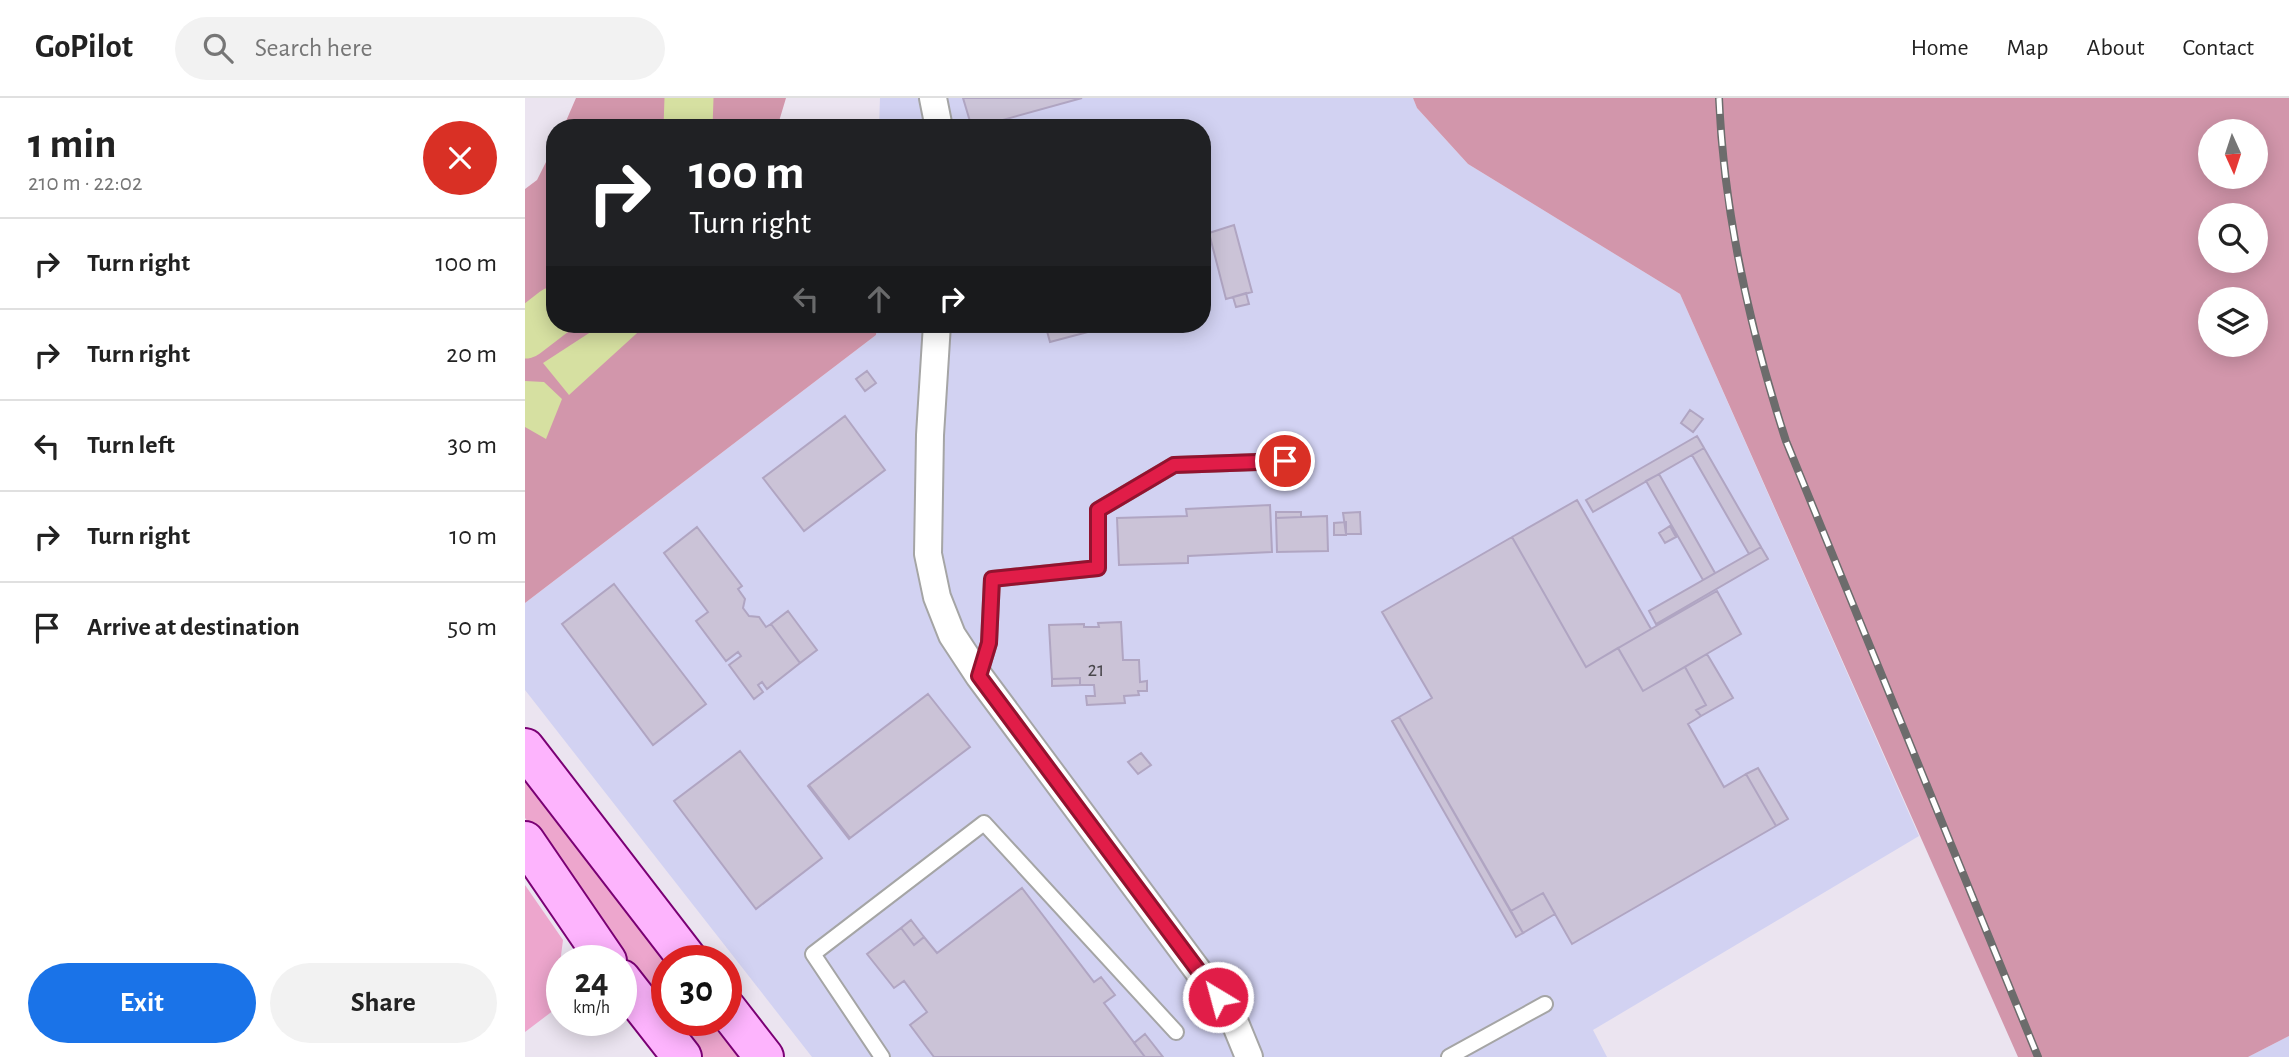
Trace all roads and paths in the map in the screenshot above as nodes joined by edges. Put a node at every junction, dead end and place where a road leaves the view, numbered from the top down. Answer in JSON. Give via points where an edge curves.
{"nodes":[{"id":1,"x":933,"y":98,"type":"edge"},
{"id":2,"x":937,"y":119,"type":"edge"},
{"id":3,"x":936,"y":333,"type":"edge"},
{"id":4,"x":1285,"y":461,"type":"dead end"},
{"id":5,"x":979,"y":676,"type":"junction"},
{"id":6,"x":525,"y":748,"type":"edge"},
{"id":7,"x":525,"y":841,"type":"edge"},
{"id":8,"x":596,"y":945,"type":"edge"},
{"id":9,"x":677,"y":945,"type":"edge"},
{"id":10,"x":637,"y":999,"type":"edge"},
{"id":11,"x":1545,"y":1004,"type":"dead end"},
{"id":12,"x":742,"y":1029,"type":"edge"},
{"id":13,"x":1175,"y":1032,"type":"dead end"},
{"id":14,"x":682,"y":1057,"type":"edge"},
{"id":15,"x":764,"y":1057,"type":"edge"},
{"id":16,"x":882,"y":1057,"type":"edge"},
{"id":17,"x":1249,"y":1057,"type":"edge"},
{"id":18,"x":1449,"y":1057,"type":"edge"}],
"edges":[{"from":1,"to":2,"type":"street"},
{"from":3,"to":5,"type":"street","via":[[927,554],[952,635]]},
{"from":4,"to":5,"type":"lane","via":[[1174,465],[1098,510],[1098,568],[992,579],[989,643]]},
{"from":5,"to":17,"type":"street","via":[[1233,1018]]},
{"from":6,"to":9,"type":"main road"},
{"from":7,"to":8,"type":"main road"},
{"from":10,"to":14,"type":"main road"},
{"from":11,"to":18,"type":"lane"},
{"from":12,"to":15,"type":"main road"},
{"from":13,"to":16,"type":"lane","via":[[985,823],[813,954]]}]}
